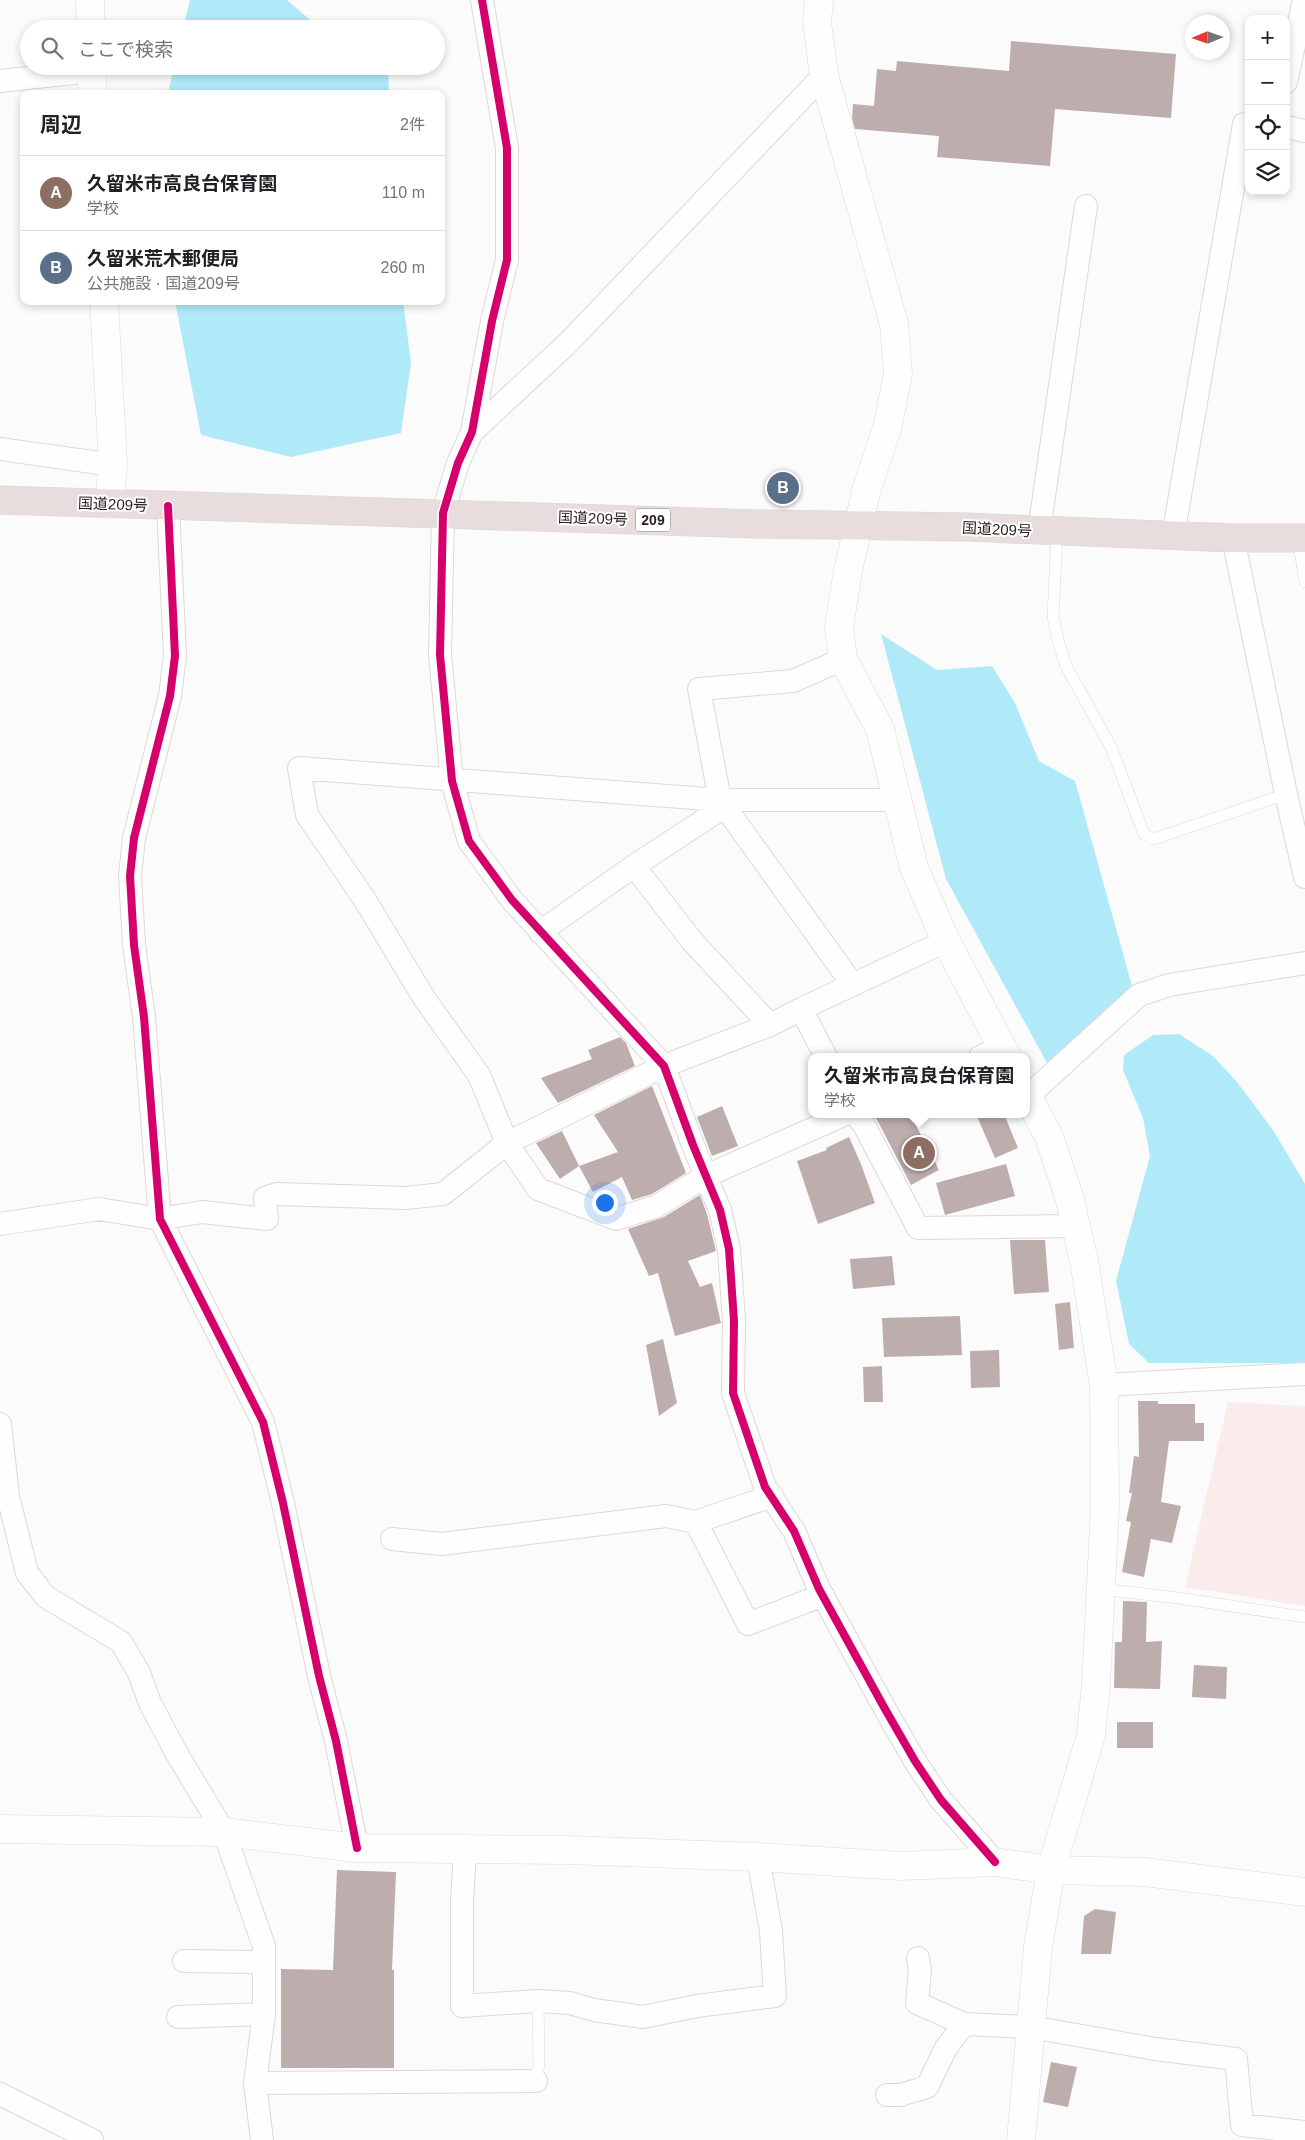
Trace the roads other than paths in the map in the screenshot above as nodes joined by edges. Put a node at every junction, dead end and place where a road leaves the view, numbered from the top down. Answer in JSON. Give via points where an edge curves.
{"nodes":[{"id":1,"x":90,"y":0,"type":"edge"},
{"id":2,"x":482,"y":0,"type":"edge"},
{"id":3,"x":819,"y":0,"type":"edge"},
{"id":4,"x":1304,"y":0,"type":"edge"},
{"id":5,"x":90,"y":20,"type":"edge"},
{"id":6,"x":1290,"y":64,"type":"edge"},
{"id":7,"x":824,"y":75,"type":"junction"},
{"id":8,"x":92,"y":77,"type":"edge"},
{"id":9,"x":0,"y":81,"type":"edge"},
{"id":10,"x":1245,"y":124,"type":"edge"},
{"id":11,"x":1290,"y":128,"type":"edge"},
{"id":12,"x":1305,"y":131,"type":"edge"},
{"id":13,"x":1086,"y":206,"type":"dead end"},
{"id":14,"x":104,"y":305,"type":"edge"},
{"id":15,"x":472,"y":432,"type":"junction"},
{"id":16,"x":0,"y":449,"type":"edge"},
{"id":17,"x":113,"y":466,"type":"junction"},
{"id":18,"x":0,"y":500,"type":"edge"},
{"id":19,"x":109,"y":504,"type":"junction"},
{"id":20,"x":168,"y":506,"type":"junction"},
{"id":21,"x":443,"y":513,"type":"junction"},
{"id":22,"x":858,"y":526,"type":"junction"},
{"id":23,"x":1048,"y":531,"type":"junction"},
{"id":24,"x":1173,"y":536,"type":"junction"},
{"id":25,"x":1233,"y":538,"type":"junction"},
{"id":26,"x":1302,"y":538,"type":"edge"},
{"id":27,"x":1305,"y":582,"type":"edge"},
{"id":28,"x":843,"y":659,"type":"junction"},
{"id":29,"x":452,"y":781,"type":"junction"},
{"id":30,"x":1286,"y":794,"type":"junction"},
{"id":31,"x":898,"y":800,"type":"junction"},
{"id":32,"x":722,"y":803,"type":"junction"},
{"id":33,"x":634,"y":866,"type":"junction"},
{"id":34,"x":1305,"y":877,"type":"edge"},
{"id":35,"x":540,"y":932,"type":"junction"},
{"id":36,"x":946,"y":941,"type":"junction"},
{"id":37,"x":1305,"y":963,"type":"edge"},
{"id":38,"x":853,"y":985,"type":"junction"},
{"id":39,"x":800,"y":1009,"type":"junction"},
{"id":40,"x":770,"y":1025,"type":"junction"},
{"id":41,"x":824,"y":1053,"type":"edge"},
{"id":42,"x":997,"y":1053,"type":"edge"},
{"id":43,"x":664,"y":1066,"type":"junction"},
{"id":44,"x":1030,"y":1091,"type":"edge"},
{"id":45,"x":1030,"y":1100,"type":"edge"},
{"id":46,"x":837,"y":1118,"type":"edge"},
{"id":47,"x":859,"y":1118,"type":"edge"},
{"id":48,"x":508,"y":1143,"type":"junction"},
{"id":49,"x":706,"y":1176,"type":"junction"},
{"id":50,"x":160,"y":1219,"type":"junction"},
{"id":51,"x":0,"y":1224,"type":"edge"},
{"id":52,"x":1075,"y":1226,"type":"junction"},
{"id":53,"x":1305,"y":1374,"type":"edge"},
{"id":54,"x":1104,"y":1385,"type":"junction"},
{"id":55,"x":0,"y":1424,"type":"edge"},
{"id":56,"x":772,"y":1496,"type":"junction"},
{"id":57,"x":696,"y":1522,"type":"junction"},
{"id":58,"x":392,"y":1539,"type":"dead end"},
{"id":59,"x":1101,"y":1588,"type":"junction"},
{"id":60,"x":823,"y":1595,"type":"junction"},
{"id":61,"x":1305,"y":1617,"type":"edge"},
{"id":62,"x":0,"y":1829,"type":"edge"},
{"id":63,"x":224,"y":1832,"type":"junction"},
{"id":64,"x":357,"y":1848,"type":"junction"},
{"id":65,"x":465,"y":1850,"type":"junction"},
{"id":66,"x":758,"y":1857,"type":"junction"},
{"id":67,"x":995,"y":1862,"type":"junction"},
{"id":68,"x":1051,"y":1870,"type":"junction"},
{"id":69,"x":1305,"y":1892,"type":"edge"},
{"id":70,"x":918,"y":1958,"type":"dead end"},
{"id":71,"x":184,"y":1961,"type":"dead end"},
{"id":72,"x":264,"y":1962,"type":"junction"},
{"id":73,"x":538,"y":2000,"type":"junction"},
{"id":74,"x":264,"y":2014,"type":"junction"},
{"id":75,"x":178,"y":2016,"type":"dead end"},
{"id":76,"x":964,"y":2024,"type":"junction"},
{"id":77,"x":1031,"y":2026,"type":"junction"},
{"id":78,"x":536,"y":2080,"type":"joint"},
{"id":79,"x":255,"y":2083,"type":"junction"},
{"id":80,"x":0,"y":2094,"type":"edge"},
{"id":81,"x":887,"y":2095,"type":"dead end"},
{"id":82,"x":1305,"y":2132,"type":"edge"},
{"id":83,"x":92,"y":2140,"type":"edge"},
{"id":84,"x":262,"y":2140,"type":"edge"},
{"id":85,"x":1021,"y":2140,"type":"edge"}],
"edges":[{"from":1,"to":5,"type":"street"},
{"from":2,"to":15,"type":"street","via":[[507,148],[506,260]]},
{"from":3,"to":7,"type":"street","via":[[817,22]]},
{"from":4,"to":6,"type":"street"},
{"from":7,"to":15,"type":"street","via":[[569,342]]},
{"from":7,"to":22,"type":"street","via":[[894,324],[898,374],[888,425],[866,488]]},
{"from":8,"to":9,"type":"street"},
{"from":10,"to":24,"type":"street"},
{"from":11,"to":12,"type":"street"},
{"from":13,"to":23,"type":"street"},
{"from":14,"to":17,"type":"street"},
{"from":15,"to":21,"type":"street","via":[[458,462]]},
{"from":16,"to":17,"type":"street"},
{"from":17,"to":19,"type":"street"},
{"from":18,"to":19,"type":"highway","name":"国道209号","number":"209"},
{"from":19,"to":20,"type":"highway","name":"国道209号","number":"209"},
{"from":20,"to":21,"type":"highway","name":"国道209号","number":"209"},
{"from":20,"to":50,"type":"street","via":[[175,656],[161,736],[134,838],[130,876]]},
{"from":21,"to":22,"type":"highway","name":"国道209号","number":"209"},
{"from":21,"to":29,"type":"street","via":[[440,656]]},
{"from":22,"to":23,"type":"highway","name":"国道209号","number":"209"},
{"from":22,"to":28,"type":"street","via":[[839,627]]},
{"from":23,"to":24,"type":"highway","name":"国道209号","number":"209"},
{"from":23,"to":30,"type":"lane","via":[[1059,644],[1066,666],[1111,747],[1144,834],[1154,839]]},
{"from":24,"to":25,"type":"highway","name":"国道209号","number":"209"},
{"from":25,"to":26,"type":"highway","name":"国道209号","number":"209"},
{"from":25,"to":30,"type":"street"},
{"from":26,"to":27,"type":"lane"},
{"from":28,"to":31,"type":"street","via":[[880,729]]},
{"from":28,"to":32,"type":"street","via":[[792,681],[699,689]]},
{"from":29,"to":32,"type":"street"},
{"from":29,"to":35,"type":"street","via":[[469,841]]},
{"from":29,"to":48,"type":"street","via":[[298,768],[307,815],[365,900],[424,998],[479,1075]]},
{"from":30,"to":34,"type":"street"},
{"from":31,"to":32,"type":"street"},
{"from":31,"to":36,"type":"street","via":[[914,868]]},
{"from":32,"to":33,"type":"street"},
{"from":32,"to":38,"type":"street"},
{"from":33,"to":35,"type":"street"},
{"from":33,"to":40,"type":"street","via":[[692,941]]},
{"from":35,"to":43,"type":"street"},
{"from":36,"to":38,"type":"street"},
{"from":36,"to":42,"type":"street"},
{"from":37,"to":44,"type":"street","via":[[1169,985],[1139,995]]},
{"from":38,"to":39,"type":"street"},
{"from":39,"to":40,"type":"street"},
{"from":39,"to":41,"type":"street"},
{"from":40,"to":43,"type":"street"},
{"from":43,"to":48,"type":"street"},
{"from":43,"to":49,"type":"street"},
{"from":45,"to":52,"type":"street","via":[[1049,1137],[1069,1196]]},
{"from":46,"to":49,"type":"street"},
{"from":47,"to":52,"type":"street","via":[[918,1228]]},
{"from":48,"to":49,"type":"street","via":[[538,1189],[616,1218],[656,1206]]},
{"from":48,"to":50,"type":"street","via":[[443,1194],[406,1198],[277,1194],[265,1198],[268,1219],[202,1212]]},
{"from":49,"to":56,"type":"street","via":[[720,1210],[729,1249],[734,1321],[733,1393],[765,1487]]},
{"from":50,"to":51,"type":"street","via":[[99,1208]]},
{"from":50,"to":64,"type":"street","via":[[263,1422],[336,1741]]},
{"from":52,"to":54,"type":"street","via":[[1084,1261]]},
{"from":53,"to":54,"type":"street"},
{"from":54,"to":59,"type":"street","via":[[1105,1506]]},
{"from":55,"to":63,"type":"street","via":[[8,1496],[27,1572],[46,1597],[121,1642],[177,1754]]},
{"from":56,"to":57,"type":"street"},
{"from":56,"to":60,"type":"street","via":[[794,1531]]},
{"from":57,"to":58,"type":"street","via":[[666,1516],[442,1544]]},
{"from":57,"to":60,"type":"street","via":[[748,1624]]},
{"from":59,"to":61,"type":"lane"},
{"from":59,"to":68,"type":"street","via":[[1091,1735]]},
{"from":60,"to":67,"type":"street","via":[[915,1761],[941,1800]]},
{"from":62,"to":63,"type":"street"},
{"from":63,"to":64,"type":"street"},
{"from":63,"to":72,"type":"street","via":[[264,1946]]},
{"from":64,"to":65,"type":"street"},
{"from":65,"to":66,"type":"street"},
{"from":65,"to":73,"type":"street","via":[[462,2006]]},
{"from":66,"to":67,"type":"street","via":[[901,1866]]},
{"from":66,"to":73,"type":"street","via":[[771,1931],[775,1996],[643,2017]]},
{"from":67,"to":68,"type":"street"},
{"from":68,"to":69,"type":"street","via":[[1145,1872]]},
{"from":68,"to":77,"type":"street","via":[[1038,1947]]},
{"from":70,"to":76,"type":"street","via":[[917,2003]]},
{"from":71,"to":72,"type":"street"},
{"from":72,"to":74,"type":"street"},
{"from":73,"to":78,"type":"lane","via":[[539,2065]]},
{"from":74,"to":75,"type":"street"},
{"from":74,"to":79,"type":"street"},
{"from":76,"to":77,"type":"street"},
{"from":76,"to":81,"type":"street","via":[[946,2048],[927,2087]]},
{"from":77,"to":82,"type":"street","via":[[1155,2049],[1236,2059],[1242,2125]]},
{"from":77,"to":85,"type":"street"},
{"from":78,"to":79,"type":"street"},
{"from":79,"to":84,"type":"street"},
{"from":80,"to":83,"type":"street"}]}
